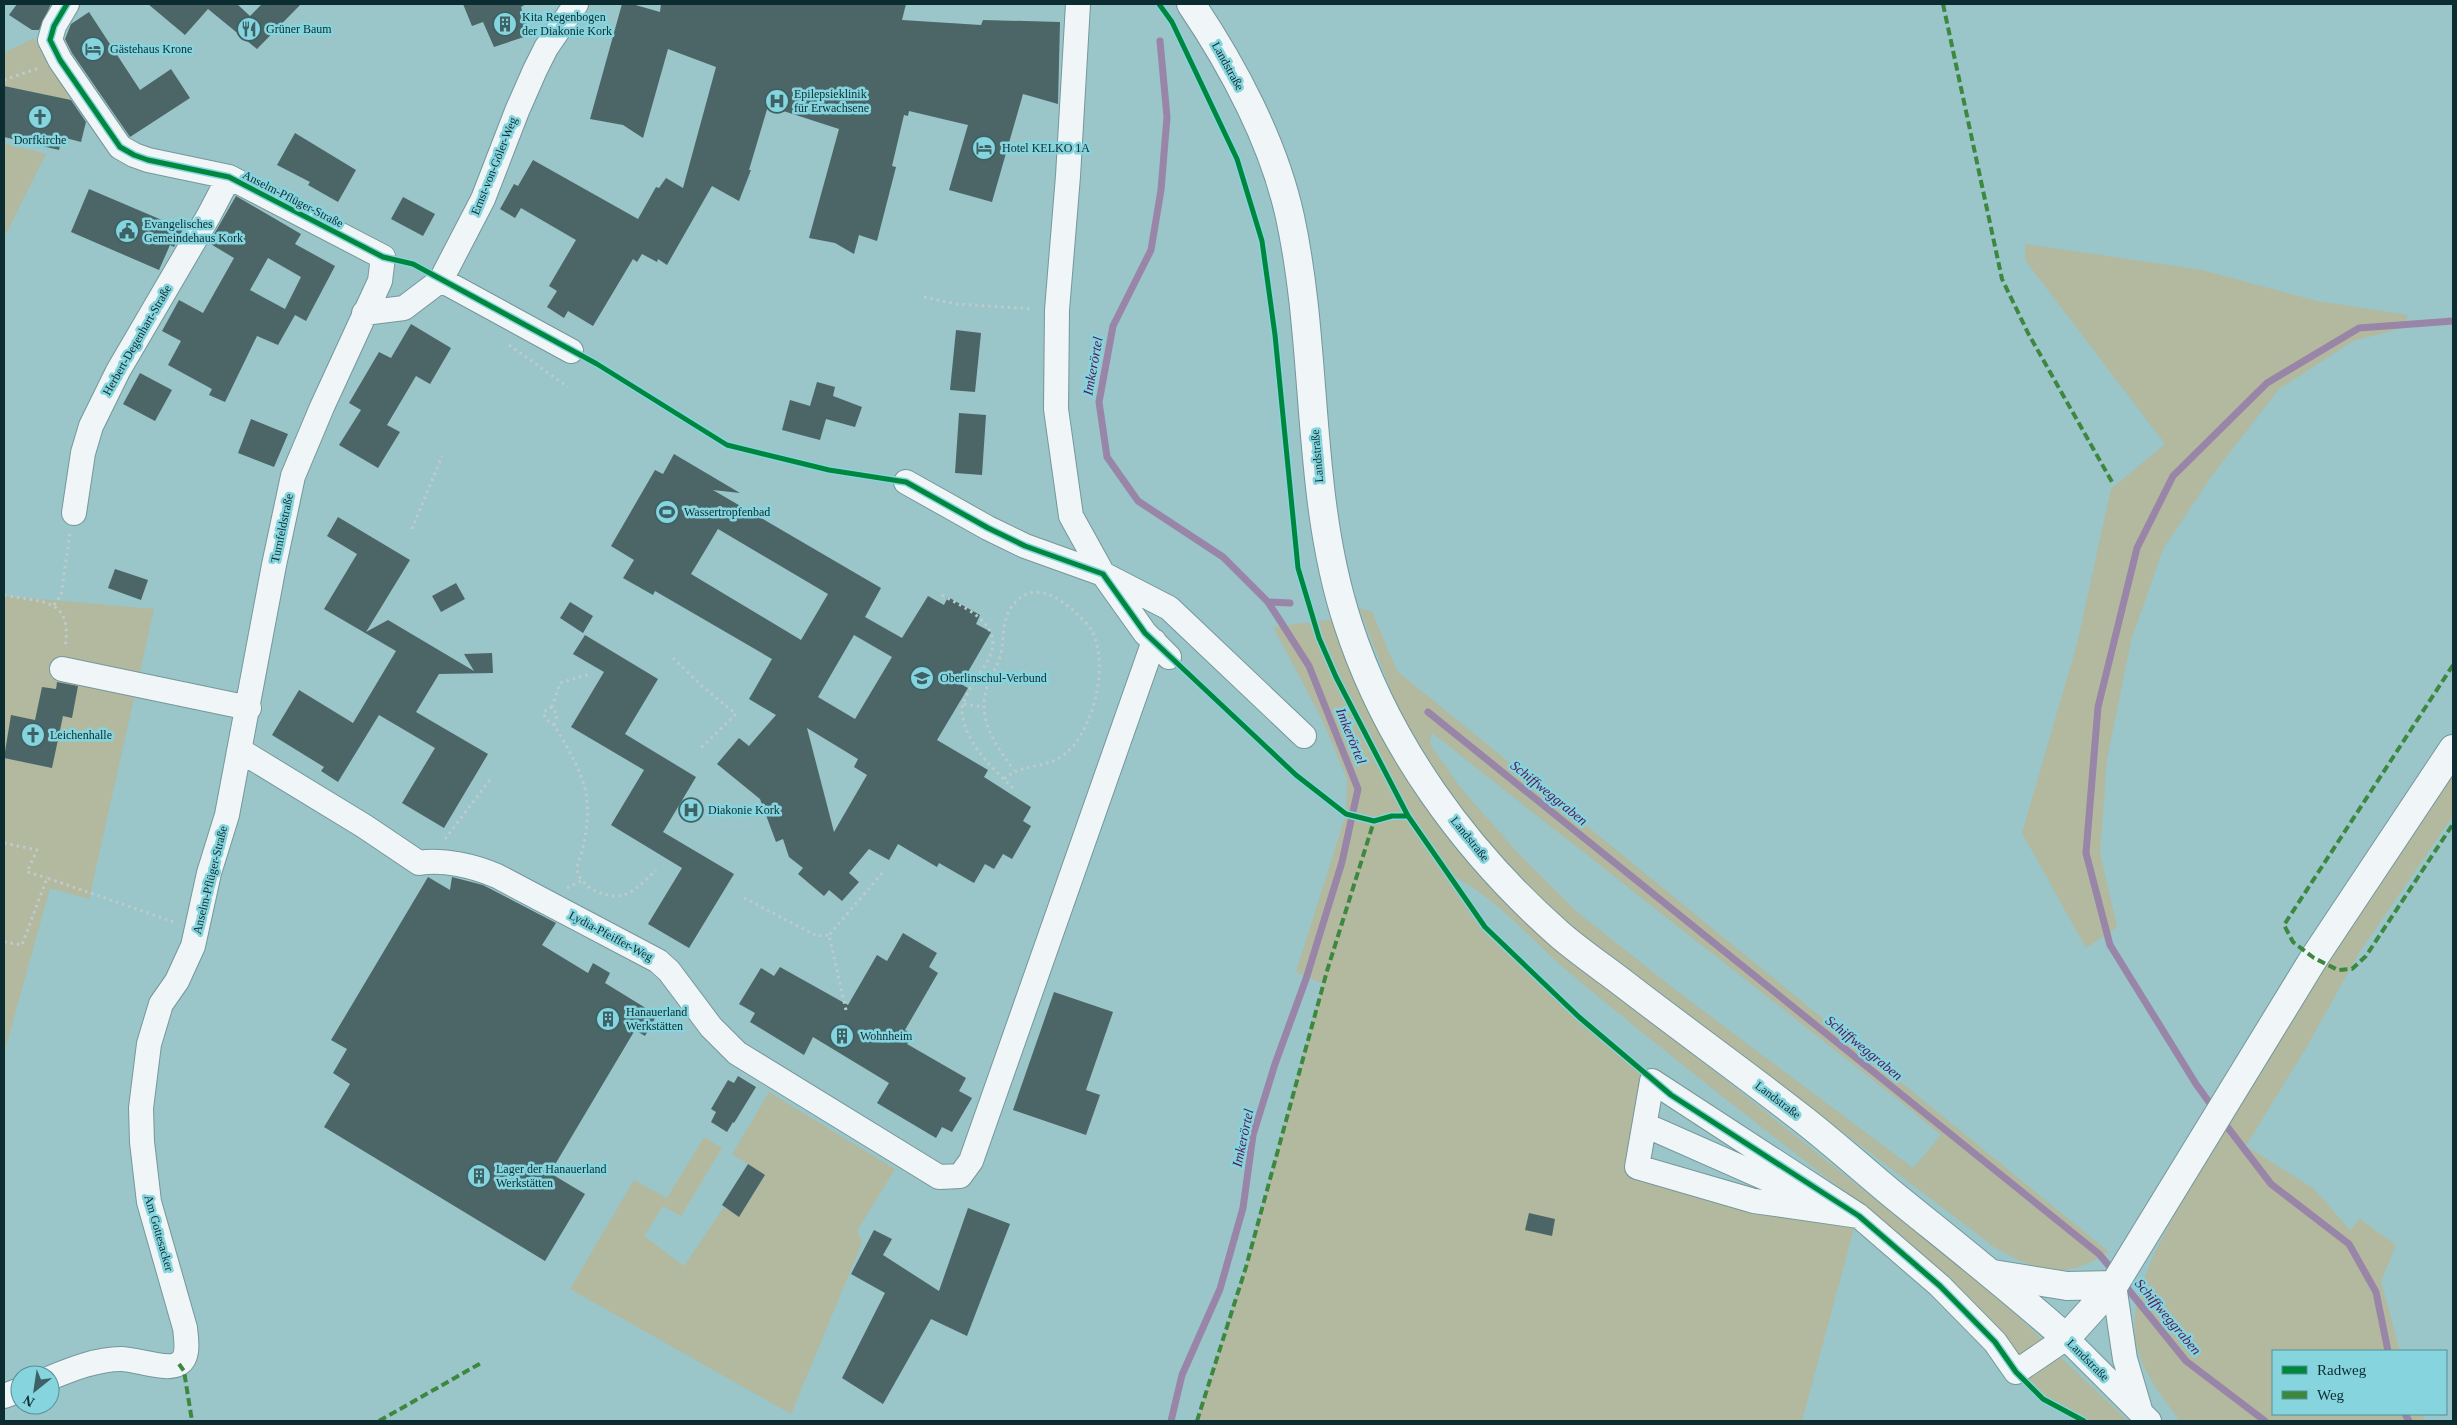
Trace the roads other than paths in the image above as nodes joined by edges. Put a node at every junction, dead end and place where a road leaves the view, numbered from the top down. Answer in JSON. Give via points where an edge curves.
{"nodes":[{"id":1,"x":67,"y":4,"type":"edge"},
{"id":2,"x":576,"y":4,"type":"edge"},
{"id":3,"x":1078,"y":4,"type":"edge"},
{"id":4,"x":1191,"y":4,"type":"edge"},
{"id":5,"x":229,"y":177,"type":"junction"},
{"id":6,"x":383,"y":257,"type":"joint"},
{"id":7,"x":441,"y":280,"type":"junction"},
{"id":8,"x":364,"y":313,"type":"junction"},
{"id":9,"x":571,"y":351,"type":"dead end"},
{"id":10,"x":906,"y":482,"type":"dead end"},
{"id":11,"x":74,"y":513,"type":"road end"},
{"id":12,"x":1103,"y":574,"type":"junction"},
{"id":13,"x":62,"y":669,"type":"road end"},
{"id":14,"x":249,"y":708,"type":"junction"},
{"id":15,"x":1304,"y":736,"type":"dead end"},
{"id":16,"x":2453,"y":749,"type":"edge"},
{"id":17,"x":241,"y":751,"type":"junction"},
{"id":18,"x":227,"y":815,"type":"joint"},
{"id":19,"x":195,"y":938,"type":"joint"},
{"id":20,"x":1645,"y":1125,"type":"junction"},
{"id":21,"x":1859,"y":1216,"type":"junction"},
{"id":22,"x":1993,"y":1274,"type":"junction"},
{"id":23,"x":2114,"y":1285,"type":"junction"},
{"id":24,"x":2066,"y":1338,"type":"junction"},
{"id":25,"x":60,"y":1374,"type":"edge"},
{"id":26,"x":2145,"y":1417,"type":"edge"}],
"edges":[{"from":1,"to":5,"type":"street","name":"Anselm-Pflüger-Straße","via":[[50,40],[60,60],[120,147],[148,160]]},
{"from":2,"to":7,"type":"street","name":"Ernst-von-Göler-Weg","via":[[543,55],[517,110],[483,199]]},
{"from":3,"to":12,"type":"street","via":[[1057,310],[1056,409],[1071,516]]},
{"from":4,"to":22,"type":"main road","name":"Landstraße","via":[[1231,68],[1258,125],[1282,188],[1302,300],[1323,520],[1333,568],[1366,674],[1406,752],[1476,849],[1510,888],[1561,935],[1804,1120]]},
{"from":5,"to":6,"type":"street","name":"Anselm-Pflüger-Straße"},
{"from":5,"to":11,"type":"street","name":"Herbert-Degenhart-Straße","via":[[118,371],[91,426]]},
{"from":6,"to":8,"type":"street","name":"Turnfeldstraße","via":[[380,281]]},
{"from":7,"to":8,"type":"street","name":"Ernst-von-Göler-Weg","via":[[404,308]]},
{"from":7,"to":9,"type":"street"},
{"from":8,"to":14,"type":"street","name":"Turnfeldstraße","via":[[293,476]]},
{"from":10,"to":12,"type":"street","via":[[1025,546]]},
{"from":12,"to":15,"type":"street","via":[[1169,608]]},
{"from":12,"to":17,"type":"street","name":"Lydia-Pfeiffer-Weg","via":[[1145,633],[1162,649],[971,1161],[960,1176],[939,1177],[737,1053],[711,1027],[658,961],[478,868],[419,863]]},
{"from":13,"to":14,"type":"street"},
{"from":14,"to":17,"type":"street","name":"Turnfeldstraße"},
{"from":16,"to":23,"type":"main road","via":[[2314,958]]},
{"from":17,"to":18,"type":"street","name":"Turnfeldstraße"},
{"from":18,"to":19,"type":"street","name":"Anselm-Pflüger-Straße","via":[[209,873]]},
{"from":19,"to":25,"type":"street","name":"Am Gottesacker","via":[[178,981],[161,1004],[149,1044],[141,1108],[149,1202],[185,1328],[184,1358],[179,1364],[169,1366],[121,1359],[102,1361]]},
{"from":20,"to":21,"type":"street","via":[[1793,1191]]},
{"from":20,"to":21,"type":"street","via":[[1637,1167],[1754,1201]]},
{"from":20,"to":21,"type":"street","via":[[1652,1081]]},
{"from":21,"to":24,"type":"street","via":[[1940,1286],[1995,1342],[2016,1372]]},
{"from":22,"to":23,"type":"main road","via":[[2067,1286]]},
{"from":22,"to":24,"type":"main road","name":"Landstraße"},
{"from":23,"to":24,"type":"main road"},
{"from":23,"to":26,"type":"street","via":[[2125,1359]]},
{"from":24,"to":26,"type":"street","name":"Landstraße"}]}
